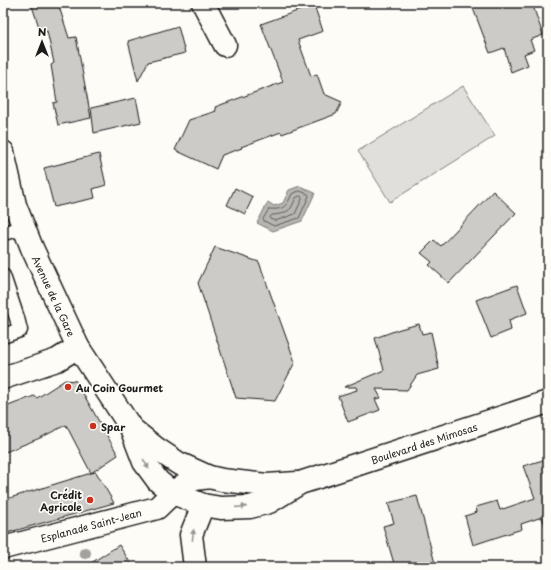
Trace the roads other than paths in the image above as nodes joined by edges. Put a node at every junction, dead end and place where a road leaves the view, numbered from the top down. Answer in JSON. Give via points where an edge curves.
{"nodes":[{"id":1,"x":202,"y":3,"type":"edge"},
{"id":2,"x":225,"y":45,"type":"dead end"},
{"id":3,"x":3,"y":152,"type":"edge"},
{"id":4,"x":25,"y":228,"type":"junction"},
{"id":5,"x":3,"y":233,"type":"edge"},
{"id":6,"x":3,"y":276,"type":"edge"},
{"id":7,"x":3,"y":336,"type":"edge"},
{"id":8,"x":78,"y":347,"type":"junction"},
{"id":9,"x":3,"y":378,"type":"edge"},
{"id":10,"x":548,"y":402,"type":"edge"},
{"id":11,"x":131,"y":428,"type":"junction"},
{"id":12,"x":300,"y":483,"type":"junction"},
{"id":13,"x":191,"y":484,"type":"junction"},
{"id":14,"x":203,"y":505,"type":"junction"},
{"id":15,"x":3,"y":548,"type":"edge"},
{"id":16,"x":195,"y":567,"type":"edge"}],
"edges":[{"from":1,"to":2,"type":"street"},
{"from":3,"to":4,"type":"street","name":"Avenue de la Gare","via":[[15,205]]},
{"from":4,"to":5,"type":"lane"},
{"from":4,"to":8,"type":"street","name":"Avenue de la Gare"},
{"from":6,"to":7,"type":"lane","via":[[20,330]]},
{"from":8,"to":9,"type":"street","via":[[57,360]]},
{"from":8,"to":11,"type":"street","name":"Avenue de la Gare"},
{"from":10,"to":12,"type":"street","name":"Boulevard des Mimosas"},
{"from":11,"to":13,"type":"street","name":"Avenue de la Gare","via":[[178,463]]},
{"from":11,"to":13,"type":"street","name":"Avenue de la Gare","one_way":true,"via":[[144,462],[158,482]]},
{"from":12,"to":13,"type":"street","name":"Boulevard des Mimosas","via":[[267,484],[222,480]]},
{"from":14,"to":12,"type":"street","name":"Boulevard des Mimosas","one_way":true,"via":[[221,508],[269,502]]},
{"from":13,"to":14,"type":"street","name":"Avenue de la Gare"},
{"from":13,"to":15,"type":"street","name":"Esplanade Saint-Jean","via":[[157,508]]},
{"from":16,"to":14,"type":"street","one_way":true,"via":[[191,535]]}]}
